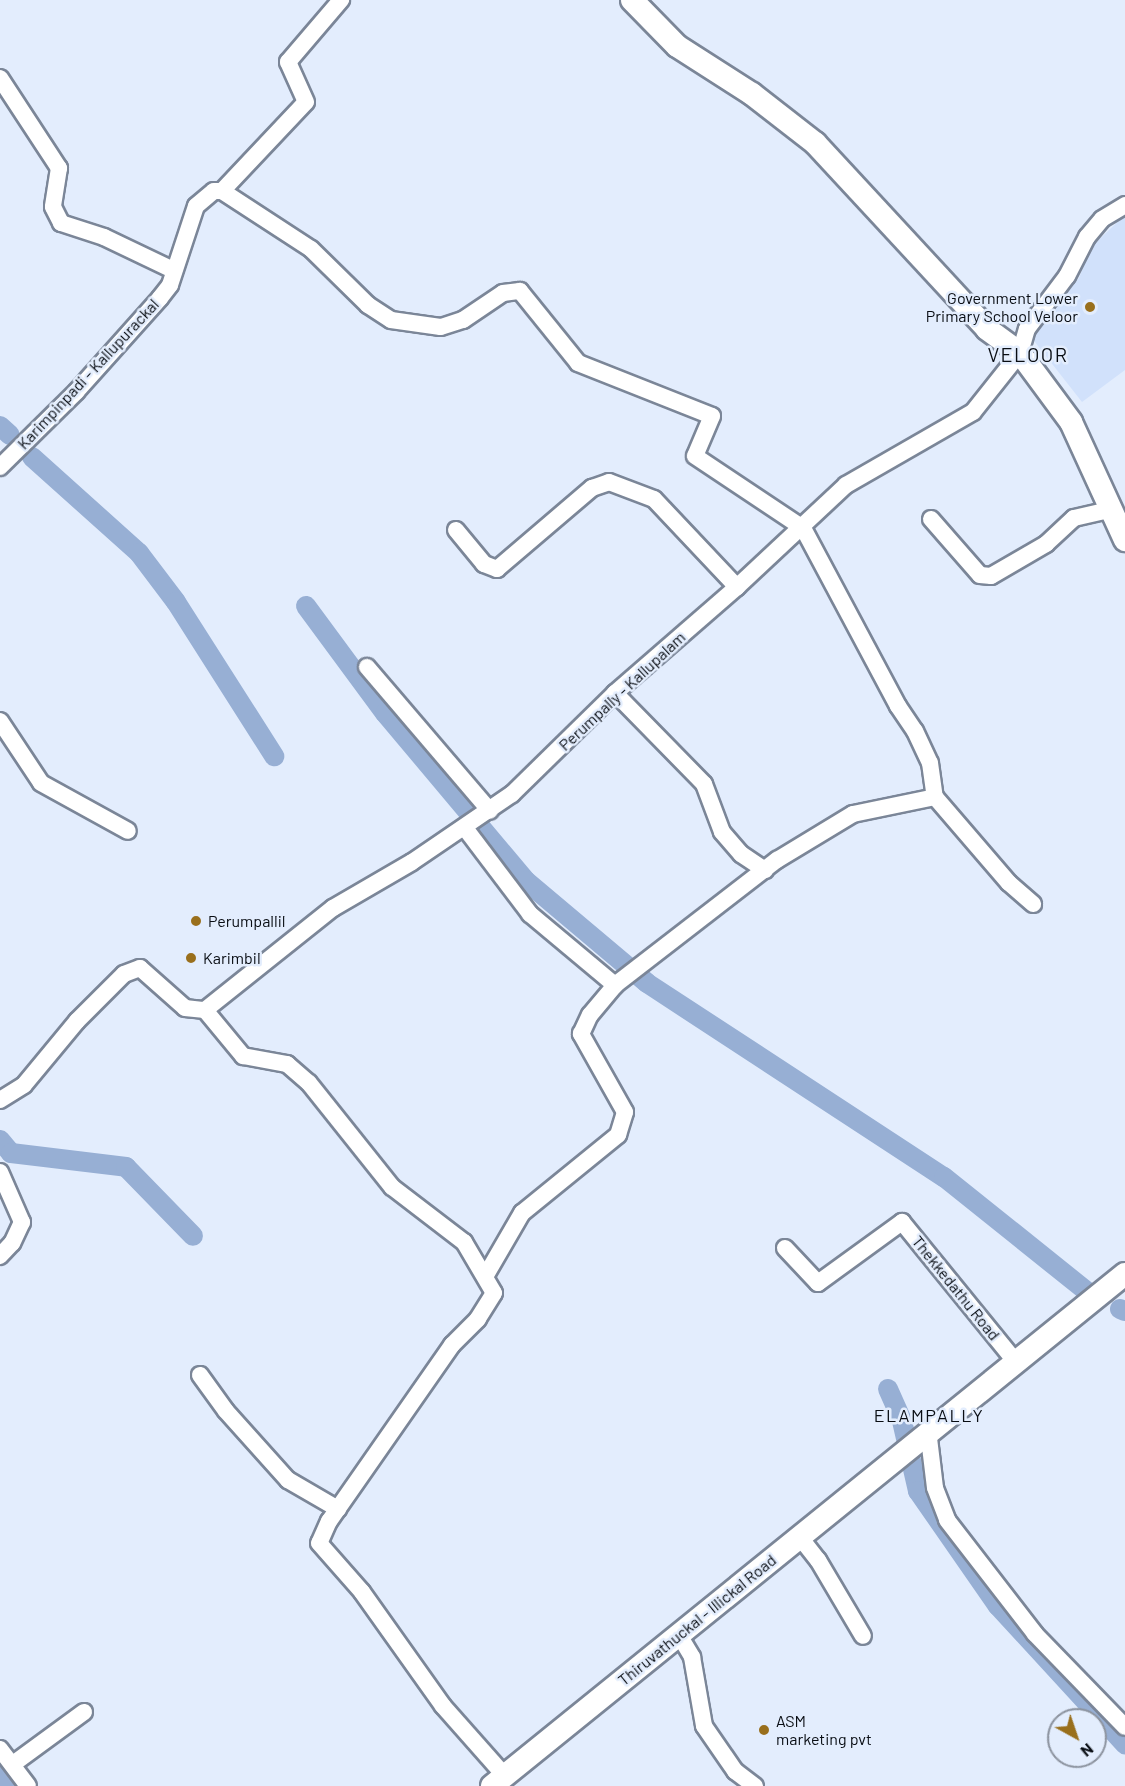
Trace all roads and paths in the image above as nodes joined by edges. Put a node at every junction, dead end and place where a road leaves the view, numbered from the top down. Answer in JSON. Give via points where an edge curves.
{"nodes":[{"id":1,"x":341,"y":0,"type":"edge"},
{"id":2,"x":632,"y":0,"type":"edge"},
{"id":3,"x":0,"y":78,"type":"edge"},
{"id":4,"x":222,"y":190,"type":"junction"},
{"id":5,"x":1125,"y":205,"type":"edge"},
{"id":6,"x":173,"y":270,"type":"junction"},
{"id":7,"x":1020,"y":353,"type":"junction"},
{"id":8,"x":0,"y":466,"type":"edge"},
{"id":9,"x":1110,"y":510,"type":"junction"},
{"id":10,"x":931,"y":519,"type":"dead end"},
{"id":11,"x":803,"y":528,"type":"junction"},
{"id":12,"x":456,"y":530,"type":"dead end"},
{"id":13,"x":1125,"y":540,"type":"edge"},
{"id":14,"x":737,"y":587,"type":"junction"},
{"id":15,"x":367,"y":667,"type":"dead end"},
{"id":16,"x":615,"y":693,"type":"junction"},
{"id":17,"x":0,"y":721,"type":"edge"},
{"id":18,"x":935,"y":798,"type":"junction"},
{"id":19,"x":490,"y":811,"type":"junction"},
{"id":20,"x":465,"y":828,"type":"junction"},
{"id":21,"x":128,"y":831,"type":"dead end"},
{"id":22,"x":765,"y":870,"type":"junction"},
{"id":23,"x":1033,"y":904,"type":"dead end"},
{"id":24,"x":621,"y":981,"type":"junction"},
{"id":25,"x":205,"y":1010,"type":"junction"},
{"id":26,"x":0,"y":1101,"type":"edge"},
{"id":27,"x":0,"y":1172,"type":"edge"},
{"id":28,"x":785,"y":1248,"type":"dead end"},
{"id":29,"x":0,"y":1256,"type":"edge"},
{"id":30,"x":1125,"y":1274,"type":"edge"},
{"id":31,"x":486,"y":1275,"type":"junction"},
{"id":32,"x":1015,"y":1361,"type":"junction"},
{"id":33,"x":200,"y":1375,"type":"dead end"},
{"id":34,"x":914,"y":1442,"type":"junction"},
{"id":35,"x":338,"y":1509,"type":"junction"},
{"id":36,"x":799,"y":1536,"type":"junction"},
{"id":37,"x":679,"y":1635,"type":"junction"},
{"id":38,"x":863,"y":1636,"type":"dead end"},
{"id":39,"x":84,"y":1712,"type":"dead end"},
{"id":40,"x":1123,"y":1720,"type":"edge"},
{"id":41,"x":0,"y":1749,"type":"edge"},
{"id":42,"x":14,"y":1764,"type":"junction"},
{"id":43,"x":498,"y":1781,"type":"edge"},
{"id":44,"x":28,"y":1786,"type":"edge"},
{"id":45,"x":755,"y":1786,"type":"edge"}],
"edges":[{"from":1,"to":4,"type":"street","name":"Karimpinpadi - Kallupurackal","via":[[288,62],[306,102]]},
{"from":2,"to":7,"type":"main road","via":[[677,46],[753,94],[816,143],[987,329]]},
{"from":3,"to":6,"type":"street","via":[[59,168],[53,207],[60,223],[104,237]]},
{"from":4,"to":6,"type":"street","name":"Karimpinpadi - Kallupurackal","via":[[214,191],[196,206]]},
{"from":4,"to":11,"type":"street","via":[[311,249],[368,305],[391,320],[441,327],[463,320],[503,293],[520,291],[578,363],[712,416],[695,456]]},
{"from":5,"to":7,"type":"street","name":"Perumpally - Kallupalam","via":[[1102,219],[1087,237],[1067,276],[1027,329]]},
{"from":6,"to":8,"type":"street","name":"Karimpinpadi - Kallupurackal","via":[[170,285],[149,312],[76,392]]},
{"from":7,"to":9,"type":"main road","via":[[1071,422]]},
{"from":7,"to":11,"type":"street","name":"Perumpally - Kallupalam","via":[[973,411],[846,485],[820,506]]},
{"from":9,"to":10,"type":"street","via":[[1074,518],[1046,544],[991,576],[980,575]]},
{"from":9,"to":13,"type":"main road"},
{"from":11,"to":14,"type":"street","name":"Perumpally - Kallupalam"},
{"from":11,"to":18,"type":"street","via":[[915,731],[930,763]]},
{"from":12,"to":14,"type":"street","via":[[484,564],[496,569],[592,488],[609,482],[654,499]]},
{"from":14,"to":16,"type":"street","name":"Perumpally - Kallupalam"},
{"from":15,"to":19,"type":"street"},
{"from":16,"to":19,"type":"street","name":"Perumpally - Kallupalam","via":[[530,778]]},
{"from":16,"to":22,"type":"street","via":[[704,784],[722,832],[741,854]]},
{"from":17,"to":21,"type":"street","via":[[40,783]]},
{"from":18,"to":22,"type":"street","via":[[853,814]]},
{"from":18,"to":23,"type":"street"},
{"from":19,"to":20,"type":"street","name":"Perumpally - Kallupalam"},
{"from":20,"to":24,"type":"street","via":[[530,914]]},
{"from":20,"to":25,"type":"street","name":"Perumpally - Kallupalam","via":[[333,908]]},
{"from":22,"to":24,"type":"street"},
{"from":24,"to":31,"type":"street","via":[[590,1015],[580,1034],[625,1112],[618,1135],[522,1213]]},
{"from":25,"to":26,"type":"street","via":[[184,1008],[140,968],[124,974],[77,1021],[24,1085]]},
{"from":25,"to":31,"type":"street","via":[[243,1056],[287,1064],[309,1083],[392,1187],[464,1242]]},
{"from":27,"to":29,"type":"street","via":[[22,1222],[12,1243]]},
{"from":28,"to":32,"type":"street","name":"Thekkedathu Road","via":[[818,1283],[902,1222]]},
{"from":30,"to":32,"type":"main road","name":"Thiruvathuckal - Illickal Road"},
{"from":31,"to":35,"type":"street","via":[[494,1293],[478,1319],[452,1345]]},
{"from":32,"to":34,"type":"main road","name":"Thiruvathuckal - Illickal Road"},
{"from":33,"to":35,"type":"street","via":[[226,1411],[288,1479]]},
{"from":34,"to":36,"type":"main road","name":"Thiruvathuckal - Illickal Road"},
{"from":34,"to":40,"type":"street","via":[[947,1520],[1035,1634]]},
{"from":35,"to":43,"type":"street","via":[[319,1542],[362,1593]]},
{"from":36,"to":37,"type":"main road","name":"Thiruvathuckal - Illickal Road"},
{"from":36,"to":38,"type":"street","via":[[818,1560]]},
{"from":37,"to":43,"type":"main road","name":"Thiruvathuckal - Illickal Road"},
{"from":37,"to":45,"type":"street","via":[[692,1657],[704,1726],[735,1771]]},
{"from":39,"to":42,"type":"street"},
{"from":41,"to":42,"type":"street"},
{"from":42,"to":44,"type":"street"}]}
